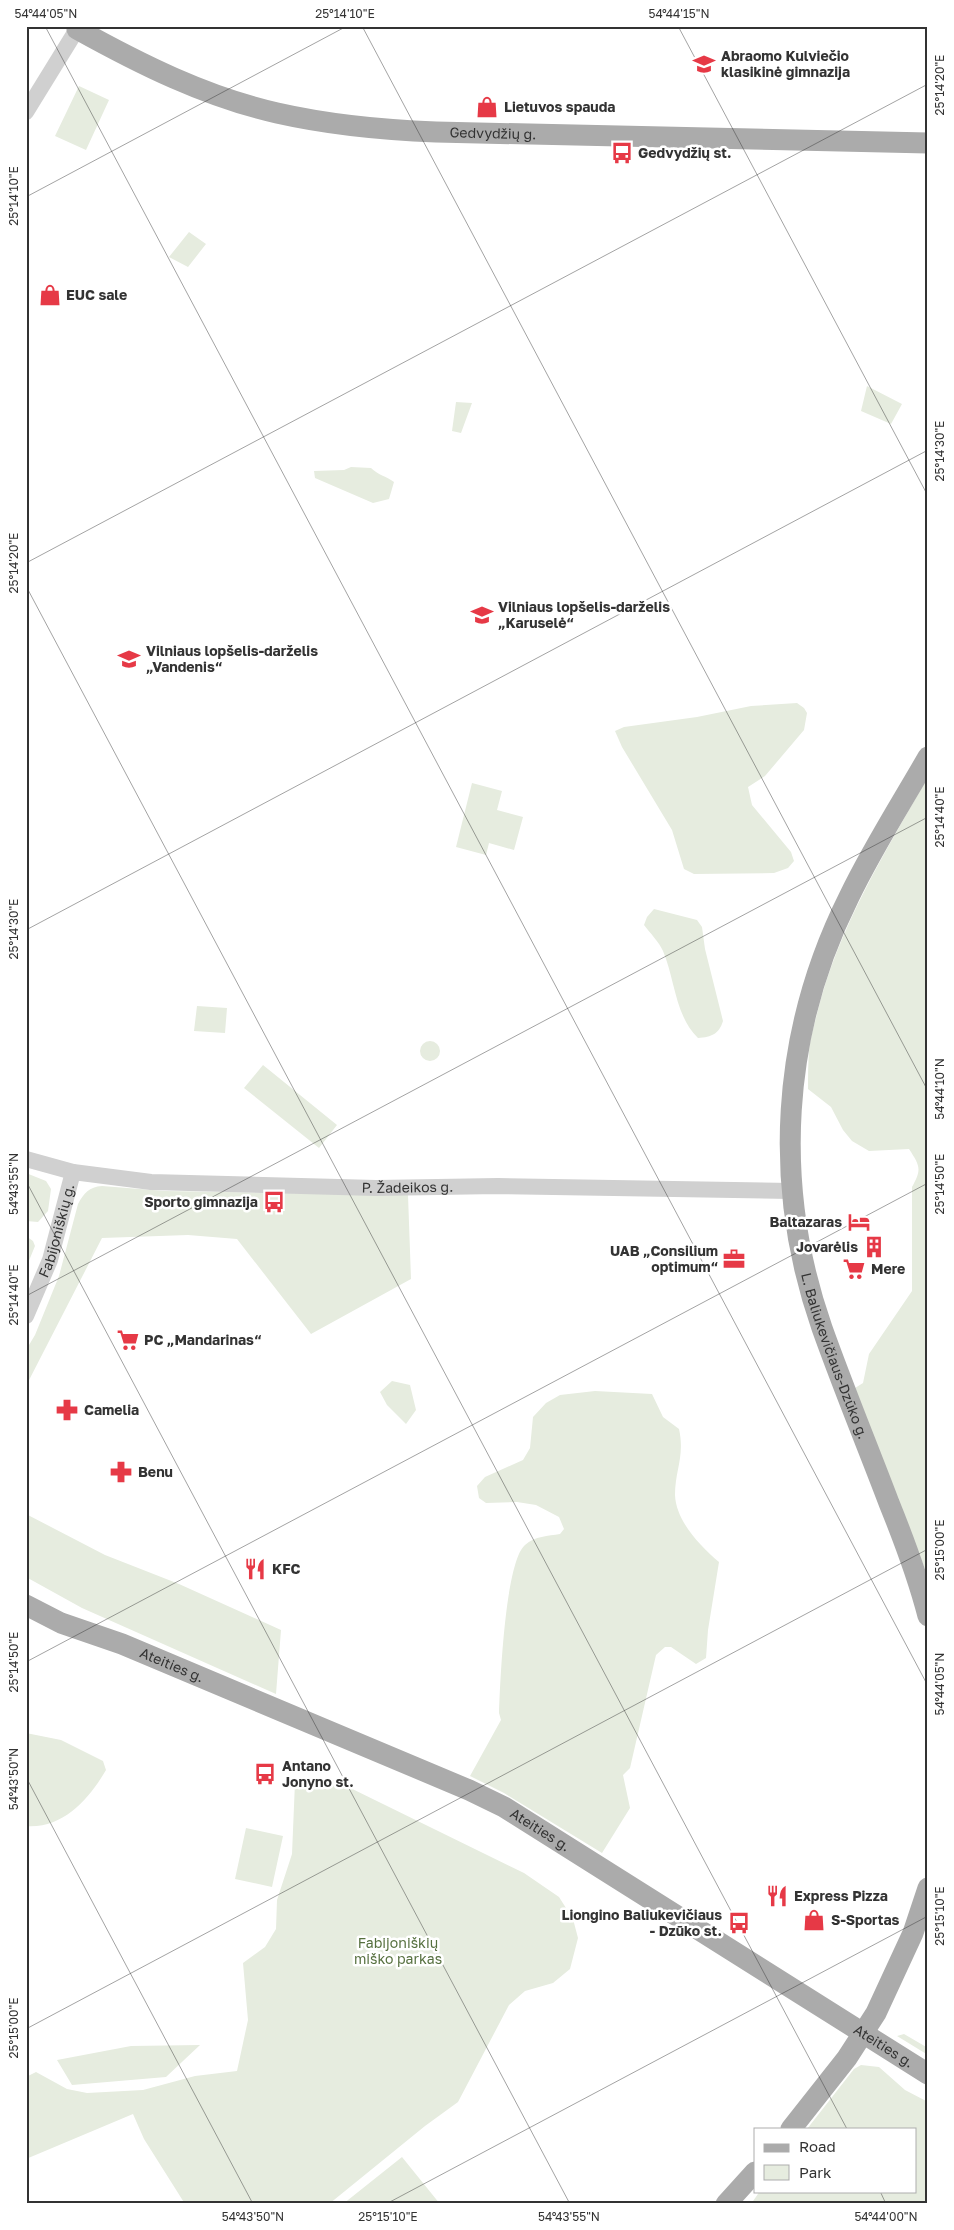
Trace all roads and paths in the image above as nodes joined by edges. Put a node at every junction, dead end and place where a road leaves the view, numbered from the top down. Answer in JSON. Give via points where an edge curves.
{"nodes":[{"id":1,"x":78,"y":28,"type":"edge"},
{"id":2,"x":26,"y":112,"type":"edge"},
{"id":3,"x":928,"y":143,"type":"edge"},
{"id":4,"x":928,"y":757,"type":"edge"},
{"id":5,"x":26,"y":1160,"type":"edge"},
{"id":6,"x":73,"y":1172,"type":"junction"},
{"id":7,"x":792,"y":1191,"type":"junction"},
{"id":8,"x":26,"y":1316,"type":"edge"},
{"id":9,"x":26,"y":1592,"type":"edge"},
{"id":10,"x":26,"y":1605,"type":"edge"},
{"id":11,"x":928,"y":1616,"type":"edge"},
{"id":12,"x":122,"y":1644,"type":"junction"},
{"id":13,"x":928,"y":1888,"type":"edge"},
{"id":14,"x":864,"y":2035,"type":"junction"},
{"id":15,"x":928,"y":2074,"type":"edge"},
{"id":16,"x":792,"y":2128,"type":"edge"},
{"id":17,"x":754,"y":2173,"type":"edge"},
{"id":18,"x":726,"y":2204,"type":"edge"}],
"edges":[{"from":1,"to":2,"type":"street"},
{"from":1,"to":3,"type":"main road","name":"Gedvydžių g.","via":[[141,64],[199,88],[267,110],[317,121],[436,132]]},
{"from":4,"to":7,"type":"main road","name":"L. Baliukevičiaus-Dzūko g.","via":[[848,897],[819,966],[800,1035],[793,1076],[790,1130]]},
{"from":5,"to":6,"type":"street","name":"P. Žadeikos g."},
{"from":6,"to":7,"type":"street","name":"P. Žadeikos g.","via":[[151,1182],[229,1185]]},
{"from":6,"to":8,"type":"street","name":"Fabijoniškių g.","via":[[50,1260]]},
{"from":7,"to":11,"type":"main road","name":"L. Baliukevičiaus-Dzūko g.","via":[[800,1251],[822,1328],[912,1563]]},
{"from":9,"to":12,"type":"main road","name":"Ateities g."},
{"from":10,"to":12,"type":"main road","name":"Ateities g.","via":[[61,1623]]},
{"from":12,"to":14,"type":"main road","name":"Ateities g.","via":[[504,1807]]},
{"from":13,"to":14,"type":"main road","via":[[913,1934]]},
{"from":14,"to":15,"type":"main road","name":"Ateities g."},
{"from":14,"to":16,"type":"main road"},
{"from":17,"to":18,"type":"main road"}]}
